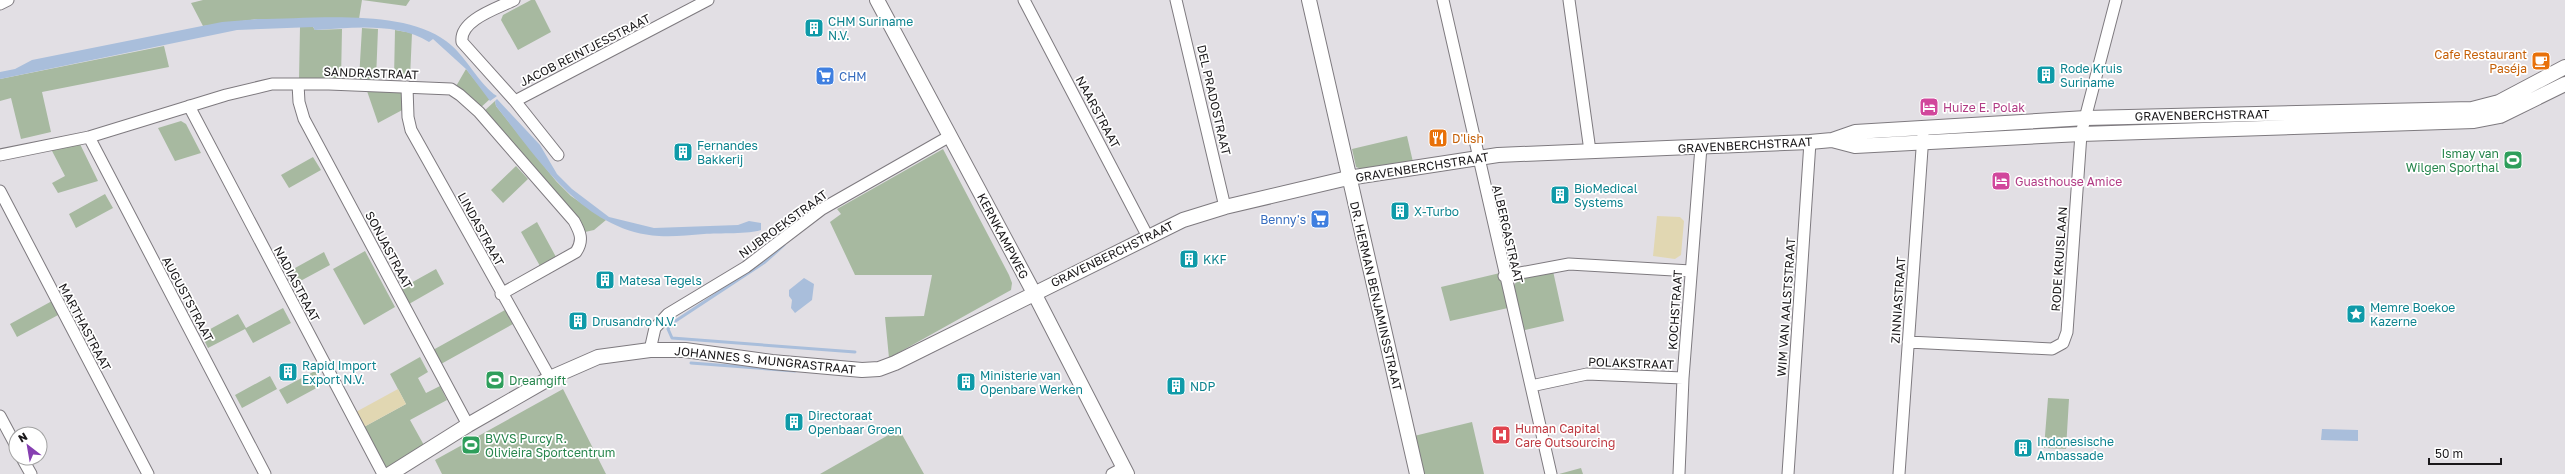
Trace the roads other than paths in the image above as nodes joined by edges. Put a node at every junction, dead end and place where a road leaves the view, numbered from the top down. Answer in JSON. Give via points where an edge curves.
{"nodes":[{"id":1,"x":8,"y":0,"type":"edge"},
{"id":2,"x":514,"y":0,"type":"edge"},
{"id":3,"x":708,"y":0,"type":"edge"},
{"id":4,"x":877,"y":0,"type":"edge"},
{"id":5,"x":1024,"y":0,"type":"edge"},
{"id":6,"x":1176,"y":0,"type":"edge"},
{"id":7,"x":1309,"y":0,"type":"edge"},
{"id":8,"x":1442,"y":0,"type":"edge"},
{"id":9,"x":1569,"y":0,"type":"edge"},
{"id":10,"x":2116,"y":0,"type":"edge"},
{"id":11,"x":0,"y":4,"type":"edge"},
{"id":12,"x":2565,"y":67,"type":"edge"},
{"id":13,"x":298,"y":84,"type":"junction"},
{"id":14,"x":2565,"y":84,"type":"edge"},
{"id":15,"x":407,"y":87,"type":"junction"},
{"id":16,"x":515,"y":101,"type":"junction"},
{"id":17,"x":189,"y":106,"type":"junction"},
{"id":18,"x":2086,"y":118,"type":"junction"},
{"id":19,"x":1923,"y":134,"type":"junction"},
{"id":20,"x":2081,"y":134,"type":"junction"},
{"id":21,"x":89,"y":136,"type":"junction"},
{"id":22,"x":950,"y":136,"type":"junction"},
{"id":23,"x":1810,"y":142,"type":"junction"},
{"id":24,"x":1701,"y":148,"type":"junction"},
{"id":25,"x":1590,"y":151,"type":"junction"},
{"id":26,"x":0,"y":155,"type":"edge"},
{"id":27,"x":558,"y":155,"type":"dead end"},
{"id":28,"x":1477,"y":158,"type":"junction"},
{"id":29,"x":1348,"y":178,"type":"junction"},
{"id":30,"x":0,"y":191,"type":"edge"},
{"id":31,"x":1225,"y":207,"type":"junction"},
{"id":32,"x":1148,"y":237,"type":"junction"},
{"id":33,"x":1691,"y":271,"type":"junction"},
{"id":34,"x":1504,"y":276,"type":"junction"},
{"id":35,"x":1034,"y":293,"type":"junction"},
{"id":36,"x":501,"y":294,"type":"junction"},
{"id":37,"x":1908,"y":342,"type":"junction"},
{"id":38,"x":650,"y":350,"type":"junction"},
{"id":39,"x":550,"y":378,"type":"junction"},
{"id":40,"x":1683,"y":378,"type":"junction"},
{"id":41,"x":1531,"y":386,"type":"junction"},
{"id":42,"x":0,"y":416,"type":"edge"},
{"id":43,"x":468,"y":425,"type":"junction"},
{"id":44,"x":8,"y":431,"type":"edge"},
{"id":45,"x":1121,"y":472,"type":"edge"},
{"id":46,"x":148,"y":474,"type":"edge"},
{"id":47,"x":264,"y":474,"type":"edge"},
{"id":48,"x":382,"y":474,"type":"edge"},
{"id":49,"x":390,"y":474,"type":"edge"},
{"id":50,"x":1417,"y":474,"type":"edge"},
{"id":51,"x":1551,"y":474,"type":"edge"},
{"id":52,"x":1679,"y":474,"type":"edge"},
{"id":53,"x":1788,"y":474,"type":"edge"},
{"id":54,"x":1899,"y":474,"type":"edge"}],
"edges":[{"from":1,"to":11,"type":"street"},
{"from":2,"to":16,"type":"street","via":[[474,21],[464,31],[462,42]]},
{"from":3,"to":16,"type":"street","name":"JACOB REINTJESSTRAAT"},
{"from":4,"to":22,"type":"street","name":"KERNKAMPWEG"},
{"from":5,"to":32,"type":"street","name":"NAARSTRAAT"},
{"from":6,"to":31,"type":"street","name":"DEL PRADOSTRAAT"},
{"from":7,"to":29,"type":"street","name":"DR. HERMAN BENJAMINSSTRAAT"},
{"from":8,"to":28,"type":"street","name":"ALBERGASTRAAT"},
{"from":9,"to":25,"type":"street"},
{"from":10,"to":18,"type":"street","name":"RODE KRUISLAAN"},
{"from":12,"to":18,"type":"street","name":"GRAVENBERCHSTRAAT","via":[[2499,102],[2472,109]]},
{"from":13,"to":15,"type":"street","name":"SANDRASTRAAT"},
{"from":13,"to":17,"type":"street","name":"SANDRASTRAAT","via":[[272,84]]},
{"from":13,"to":43,"type":"street","name":"SONJASTRAAT","via":[[299,102],[304,119]]},
{"from":14,"to":20,"type":"street","name":"GRAVENBERCHSTRAAT","via":[[2500,116],[2474,121]]},
{"from":15,"to":36,"type":"street","name":"LINDASTRAAT","via":[[408,117],[412,130]]},
{"from":15,"to":36,"type":"street","name":"SANDRASTRAAT","via":[[451,89],[460,94],[479,112],[574,220],[581,234],[581,244],[576,252]]},
{"from":16,"to":27,"type":"street"},
{"from":17,"to":21,"type":"street","name":"SANDRASTRAAT"},
{"from":17,"to":48,"type":"street","name":"NADIASTRAAT"},
{"from":18,"to":19,"type":"street","name":"GRAVENBERCHSTRAAT"},
{"from":18,"to":20,"type":"street","name":"RODE KRUISLAAN"},
{"from":19,"to":20,"type":"street","name":"GRAVENBERCHSTRAAT"},
{"from":19,"to":23,"type":"street","name":"GRAVENBERCHSTRAAT","via":[[1855,146],[1832,140]]},
{"from":19,"to":37,"type":"street","name":"ZINNIASTRAAT"},
{"from":20,"to":37,"type":"street","name":"RODE KRUISLAAN","via":[[2067,332],[2063,343],[2052,348]]},
{"from":21,"to":26,"type":"street","name":"SANDRASTRAAT"},
{"from":21,"to":47,"type":"street","name":"AUGUSTSTRAAT"},
{"from":22,"to":35,"type":"street","name":"KERNKAMPWEG"},
{"from":22,"to":38,"type":"street","name":"NIJBROEKSTRAAT","via":[[822,209],[746,267],[668,314],[654,328]]},
{"from":23,"to":24,"type":"street","name":"GRAVENBERCHSTRAAT"},
{"from":23,"to":53,"type":"street","name":"WIM VAN AALSTSTRAAT"},
{"from":24,"to":25,"type":"street","name":"GRAVENBERCHSTRAAT"},
{"from":24,"to":33,"type":"street","name":"KOCHSTRAAT"},
{"from":25,"to":28,"type":"street","name":"GRAVENBERCHSTRAAT"},
{"from":28,"to":29,"type":"street","name":"GRAVENBERCHSTRAAT"},
{"from":28,"to":34,"type":"street","name":"ALBERGASTRAAT"},
{"from":29,"to":31,"type":"street","name":"GRAVENBERCHSTRAAT"},
{"from":29,"to":50,"type":"street","name":"DR. HERMAN BENJAMINSSTRAAT"},
{"from":30,"to":46,"type":"street","name":"MARTHASTRAAT"},
{"from":31,"to":32,"type":"street","name":"GRAVENBERCHSTRAAT","via":[[1183,220]]},
{"from":32,"to":35,"type":"street","name":"GRAVENBERCHSTRAAT"},
{"from":33,"to":34,"type":"street","via":[[1570,264]]},
{"from":33,"to":40,"type":"street","name":"KOCHSTRAAT"},
{"from":34,"to":41,"type":"street","name":"ALBERGASTRAAT"},
{"from":35,"to":38,"type":"street","name":"JOHANNES S. MUNGRASTRAAT","via":[[895,363],[879,368],[862,370],[780,363],[685,350]]},
{"from":35,"to":45,"type":"street","name":"KERNKAMPWEG"},
{"from":36,"to":39,"type":"street","name":"LINDASTRAAT"},
{"from":37,"to":54,"type":"street","name":"ZINNIASTRAAT"},
{"from":38,"to":39,"type":"street","name":"JOHANNES S. MUNGRASTRAAT","via":[[598,357]]},
{"from":39,"to":43,"type":"street","name":"JOHANNES S. MUNGRASTRAAT"},
{"from":40,"to":41,"type":"street","name":"POLAKSTRAAT","via":[[1587,374]]},
{"from":40,"to":52,"type":"street","name":"KOCHSTRAAT"},
{"from":41,"to":51,"type":"street","name":"ALBERGASTRAAT"},
{"from":42,"to":44,"type":"street"},
{"from":43,"to":49,"type":"street","name":"JOHANNES S. MUNGRASTRAAT"}]}
